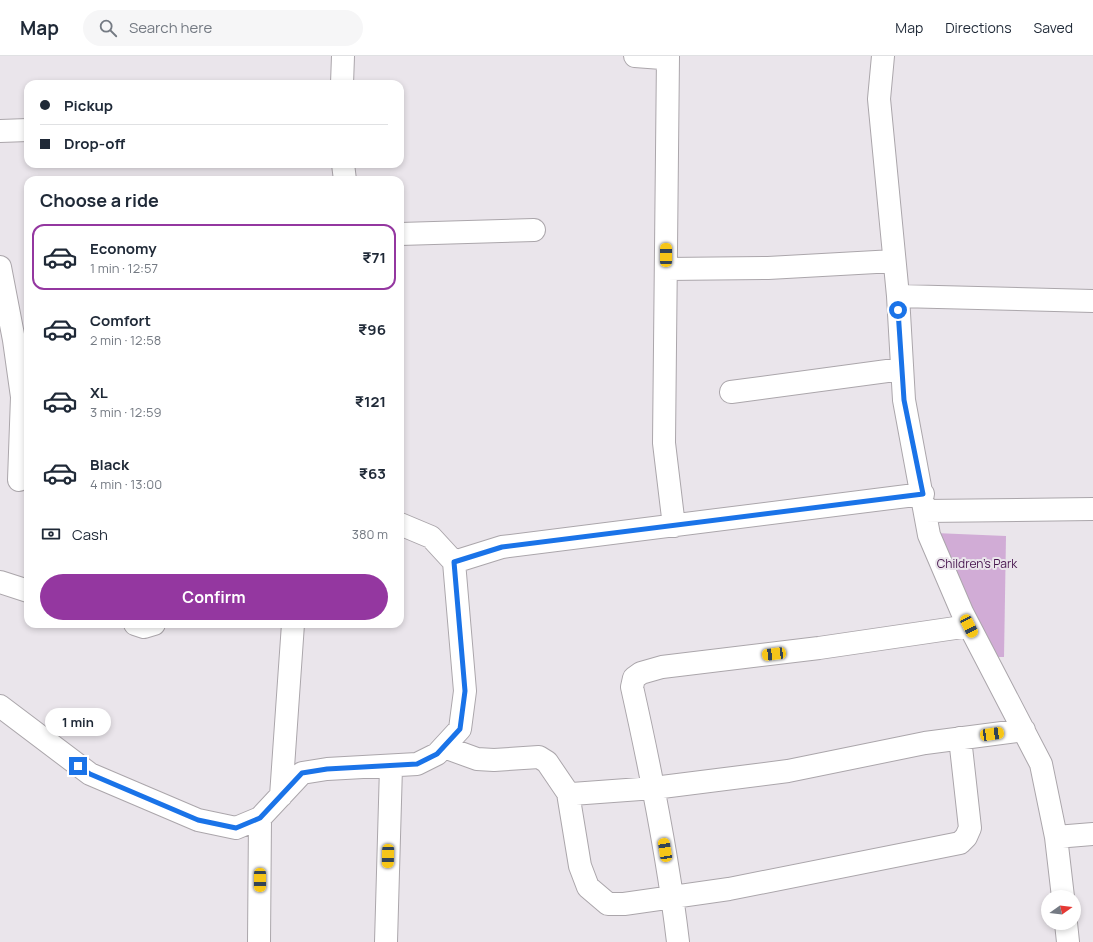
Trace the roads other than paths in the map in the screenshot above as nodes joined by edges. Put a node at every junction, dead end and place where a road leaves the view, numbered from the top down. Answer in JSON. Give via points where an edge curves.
{"nodes":[{"id":1,"x":343,"y":56,"type":"edge"},
{"id":2,"x":635,"y":56,"type":"edge"},
{"id":3,"x":668,"y":56,"type":"edge"},
{"id":4,"x":883,"y":56,"type":"edge"},
{"id":5,"x":342,"y":80,"type":"edge"},
{"id":6,"x":24,"y":130,"type":"edge"},
{"id":7,"x":0,"y":131,"type":"edge"},
{"id":8,"x":534,"y":230,"type":"dead end"},
{"id":9,"x":404,"y":234,"type":"edge"},
{"id":10,"x":894,"y":261,"type":"junction"},
{"id":11,"x":0,"y":267,"type":"edge"},
{"id":12,"x":666,"y":269,"type":"junction"},
{"id":13,"x":898,"y":296,"type":"junction"},
{"id":14,"x":1093,"y":301,"type":"edge"},
{"id":15,"x":902,"y":370,"type":"junction"},
{"id":16,"x":731,"y":392,"type":"dead end"},
{"id":17,"x":16,"y":480,"type":"edge"},
{"id":18,"x":924,"y":503,"type":"junction"},
{"id":19,"x":1093,"y":509,"type":"edge"},
{"id":20,"x":404,"y":526,"type":"edge"},
{"id":21,"x":674,"y":526,"type":"junction"},
{"id":22,"x":454,"y":562,"type":"junction"},
{"id":23,"x":0,"y":582,"type":"edge"},
{"id":24,"x":24,"y":590,"type":"edge"},
{"id":25,"x":969,"y":626,"type":"junction"},
{"id":26,"x":293,"y":628,"type":"edge"},
{"id":27,"x":0,"y":706,"type":"edge"},
{"id":28,"x":1024,"y":730,"type":"junction"},
{"id":29,"x":960,"y":738,"type":"junction"},
{"id":30,"x":444,"y":747,"type":"junction"},
{"id":31,"x":391,"y":766,"type":"junction"},
{"id":32,"x":654,"y":788,"type":"junction"},
{"id":33,"x":568,"y":793,"type":"junction"},
{"id":34,"x":281,"y":796,"type":"junction"},
{"id":35,"x":260,"y":818,"type":"junction"},
{"id":36,"x":1093,"y":834,"type":"edge"},
{"id":37,"x":1056,"y":837,"type":"junction"},
{"id":38,"x":1062,"y":890,"type":"edge"},
{"id":39,"x":673,"y":897,"type":"junction"},
{"id":40,"x":1067,"y":930,"type":"edge"},
{"id":41,"x":259,"y":942,"type":"edge"},
{"id":42,"x":386,"y":942,"type":"edge"},
{"id":43,"x":678,"y":942,"type":"edge"},
{"id":44,"x":1068,"y":942,"type":"edge"}],
"edges":[{"from":1,"to":5,"type":"street"},
{"from":2,"to":3,"type":"street"},
{"from":3,"to":12,"type":"street"},
{"from":4,"to":10,"type":"street","via":[[879,99]]},
{"from":6,"to":7,"type":"street"},
{"from":8,"to":9,"type":"street"},
{"from":10,"to":12,"type":"street","via":[[768,268]]},
{"from":10,"to":13,"type":"street"},
{"from":11,"to":17,"type":"street","via":[[22,397]]},
{"from":12,"to":21,"type":"street","via":[[664,443]]},
{"from":13,"to":14,"type":"street"},
{"from":13,"to":15,"type":"street"},
{"from":15,"to":16,"type":"street"},
{"from":15,"to":18,"type":"street","via":[[904,400]]},
{"from":18,"to":19,"type":"street"},
{"from":18,"to":21,"type":"street"},
{"from":18,"to":25,"type":"street","via":[[929,535]]},
{"from":20,"to":22,"type":"street","via":[[431,537]]},
{"from":21,"to":22,"type":"street","via":[[502,547]]},
{"from":22,"to":30,"type":"street","via":[[465,691],[460,729]]},
{"from":23,"to":24,"type":"street"},
{"from":25,"to":28,"type":"street"},
{"from":25,"to":32,"type":"street","via":[[662,667],[641,673],[634,678],[632,688]]},
{"from":26,"to":34,"type":"street"},
{"from":27,"to":35,"type":"street","via":[[90,774],[198,820],[236,828]]},
{"from":28,"to":29,"type":"street"},
{"from":28,"to":37,"type":"street","via":[[1041,764]]},
{"from":29,"to":32,"type":"street","via":[[875,752],[788,771]]},
{"from":29,"to":39,"type":"street","via":[[970,828],[960,843],[729,889]]},
{"from":30,"to":31,"type":"street","via":[[437,754],[417,764]]},
{"from":30,"to":33,"type":"street","via":[[477,759],[539,757],[547,762]]},
{"from":31,"to":34,"type":"street","via":[[327,769],[302,773]]},
{"from":31,"to":42,"type":"street"},
{"from":32,"to":33,"type":"street"},
{"from":32,"to":39,"type":"street"},
{"from":33,"to":39,"type":"street","via":[[580,866],[588,887],[593,892],[608,904]]},
{"from":34,"to":35,"type":"street"},
{"from":35,"to":41,"type":"street"},
{"from":36,"to":37,"type":"street"},
{"from":37,"to":38,"type":"street"},
{"from":39,"to":43,"type":"street"},
{"from":40,"to":44,"type":"street"}]}
